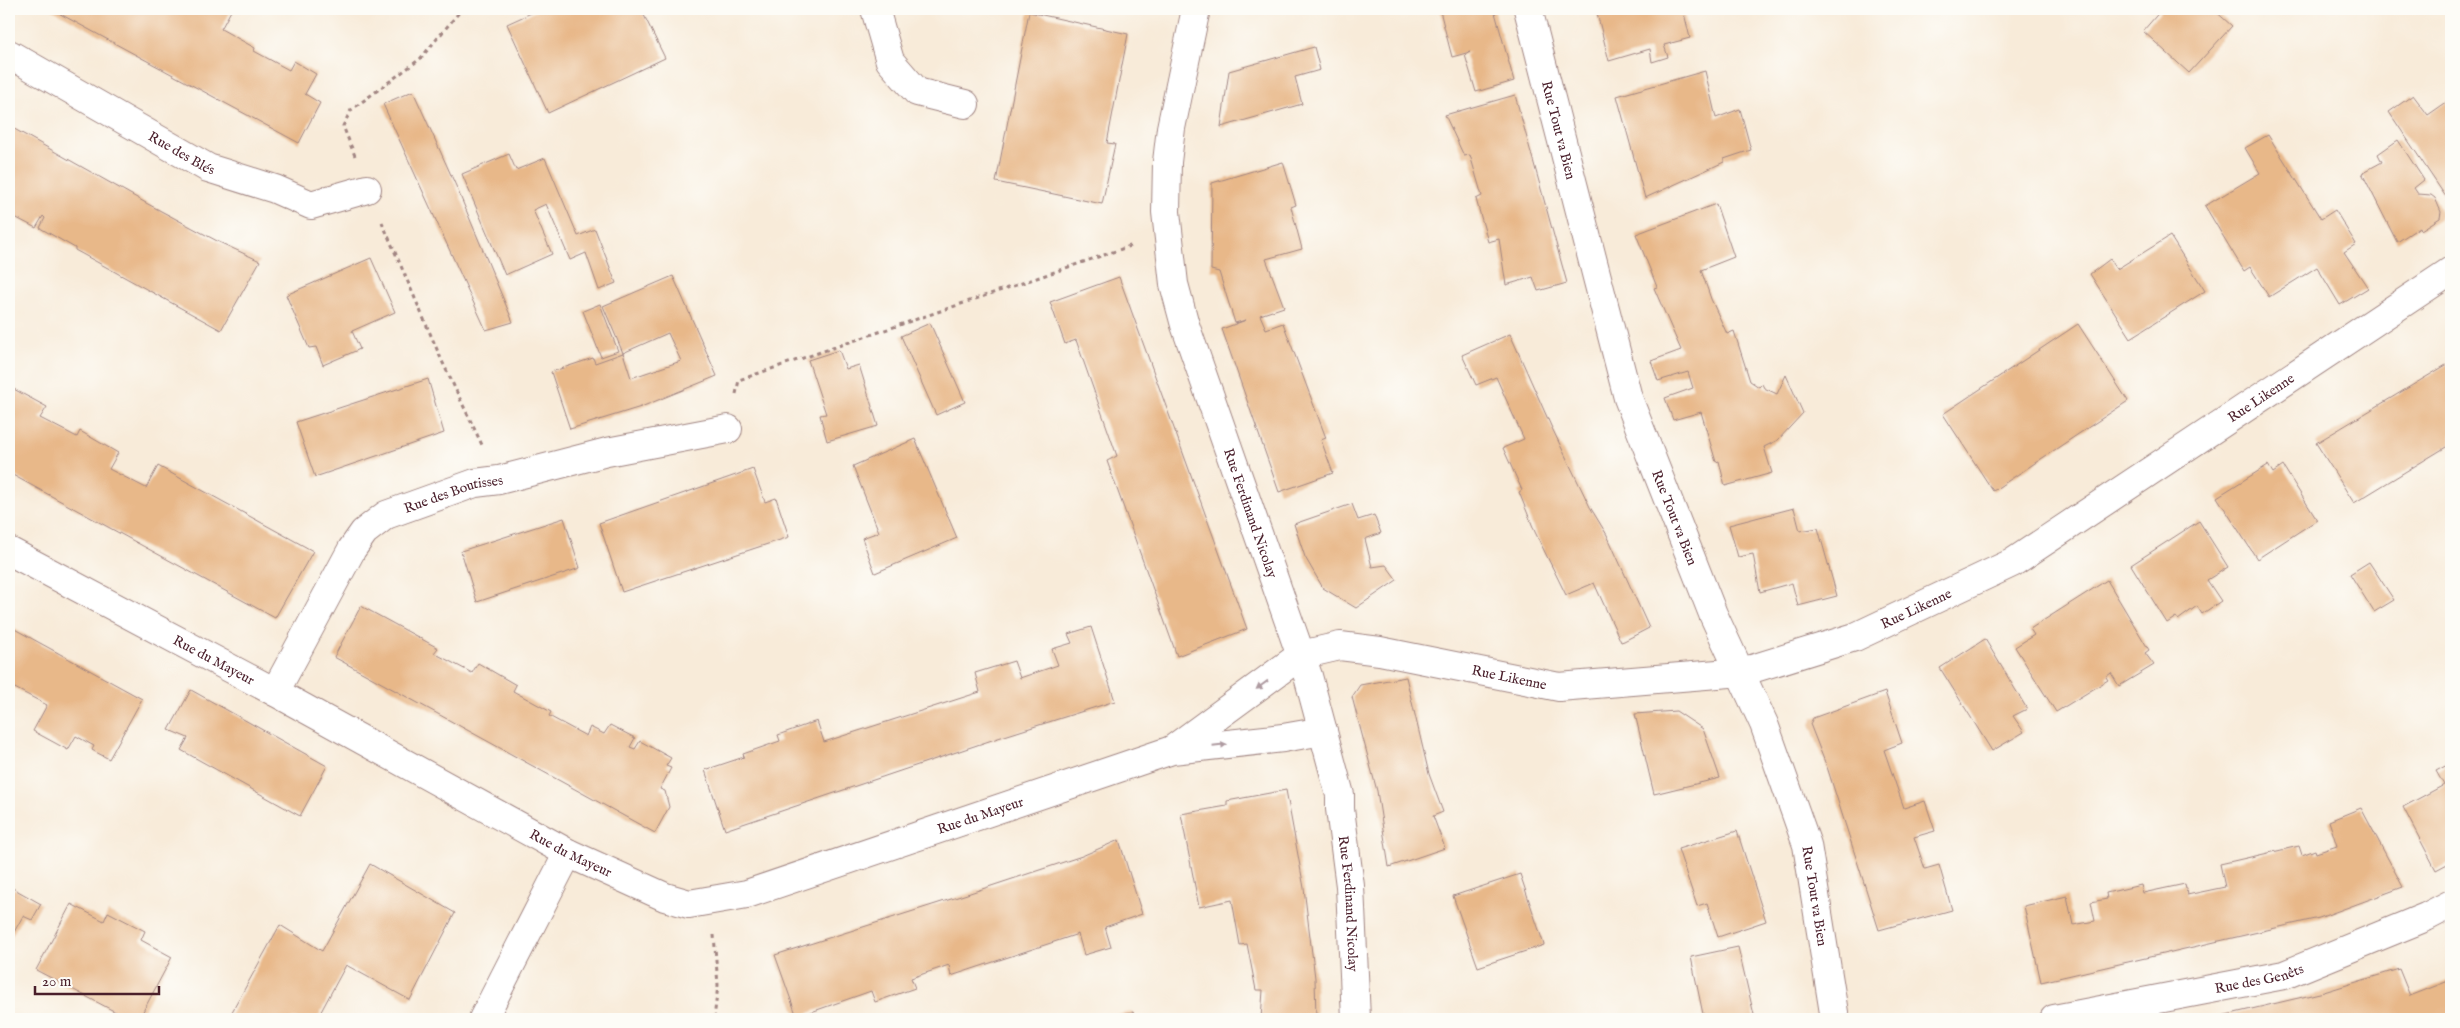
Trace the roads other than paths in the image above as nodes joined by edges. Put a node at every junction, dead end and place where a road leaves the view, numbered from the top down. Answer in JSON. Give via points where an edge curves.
{"nodes":[{"id":1,"x":875,"y":9,"type":"edge"},
{"id":2,"x":1196,"y":9,"type":"edge"},
{"id":3,"x":1528,"y":9,"type":"edge"},
{"id":4,"x":9,"y":54,"type":"edge"},
{"id":5,"x":965,"y":104,"type":"dead end"},
{"id":6,"x":367,"y":189,"type":"road end"},
{"id":7,"x":2451,"y":271,"type":"edge"},
{"id":8,"x":728,"y":429,"type":"road end"},
{"id":9,"x":9,"y":552,"type":"edge"},
{"id":10,"x":1301,"y":655,"type":"junction"},
{"id":11,"x":1742,"y":672,"type":"junction"},
{"id":12,"x":274,"y":692,"type":"junction"},
{"id":13,"x":1323,"y":732,"type":"junction"},
{"id":14,"x":1172,"y":750,"type":"junction"},
{"id":15,"x":568,"y":854,"type":"junction"},
{"id":16,"x":2451,"y":904,"type":"edge"},
{"id":17,"x":483,"y":1019,"type":"edge"},
{"id":18,"x":1356,"y":1019,"type":"edge"},
{"id":19,"x":1835,"y":1019,"type":"edge"},
{"id":20,"x":2054,"y":1019,"type":"edge"}],
"edges":[{"from":1,"to":5,"type":"street","via":[[890,61],[917,92]]},
{"from":2,"to":10,"type":"street","name":"Rue Ferdinand Nicolay","via":[[1167,162],[1166,212],[1170,258],[1185,325]]},
{"from":3,"to":11,"type":"street","name":"Rue Tout va Bien","via":[[1628,398],[1713,614]]},
{"from":4,"to":6,"type":"street","name":"Rue des Blés","via":[[208,168],[275,189],[311,205]]},
{"from":7,"to":11,"type":"street","name":"Rue Likenne","via":[[2012,563],[1855,637]]},
{"from":8,"to":12,"type":"street","name":"Rue des Boutisses","via":[[607,452],[499,480],[475,482],[386,514],[364,532],[352,548]]},
{"from":9,"to":12,"type":"street","name":"Rue du Mayeur"},
{"from":10,"to":11,"type":"street","name":"Rue Likenne","via":[[1340,646],[1559,687]]},
{"from":10,"to":13,"type":"street","name":"Rue Ferdinand Nicolay"},
{"from":10,"to":14,"type":"street","name":"Rue du Mayeur","one_way":true},
{"from":11,"to":19,"type":"street","name":"Rue Tout va Bien","via":[[1807,845]]},
{"from":12,"to":15,"type":"street","name":"Rue du Mayeur"},
{"from":14,"to":13,"type":"street","name":"Rue du Mayeur","one_way":true},
{"from":13,"to":18,"type":"street","name":"Rue Ferdinand Nicolay","via":[[1340,795]]},
{"from":14,"to":15,"type":"street","name":"Rue du Mayeur","via":[[746,894],[710,901],[689,904],[666,897]]},
{"from":15,"to":17,"type":"street"},
{"from":16,"to":20,"type":"street","name":"Rue des Genêts","via":[[2284,975]]}]}
